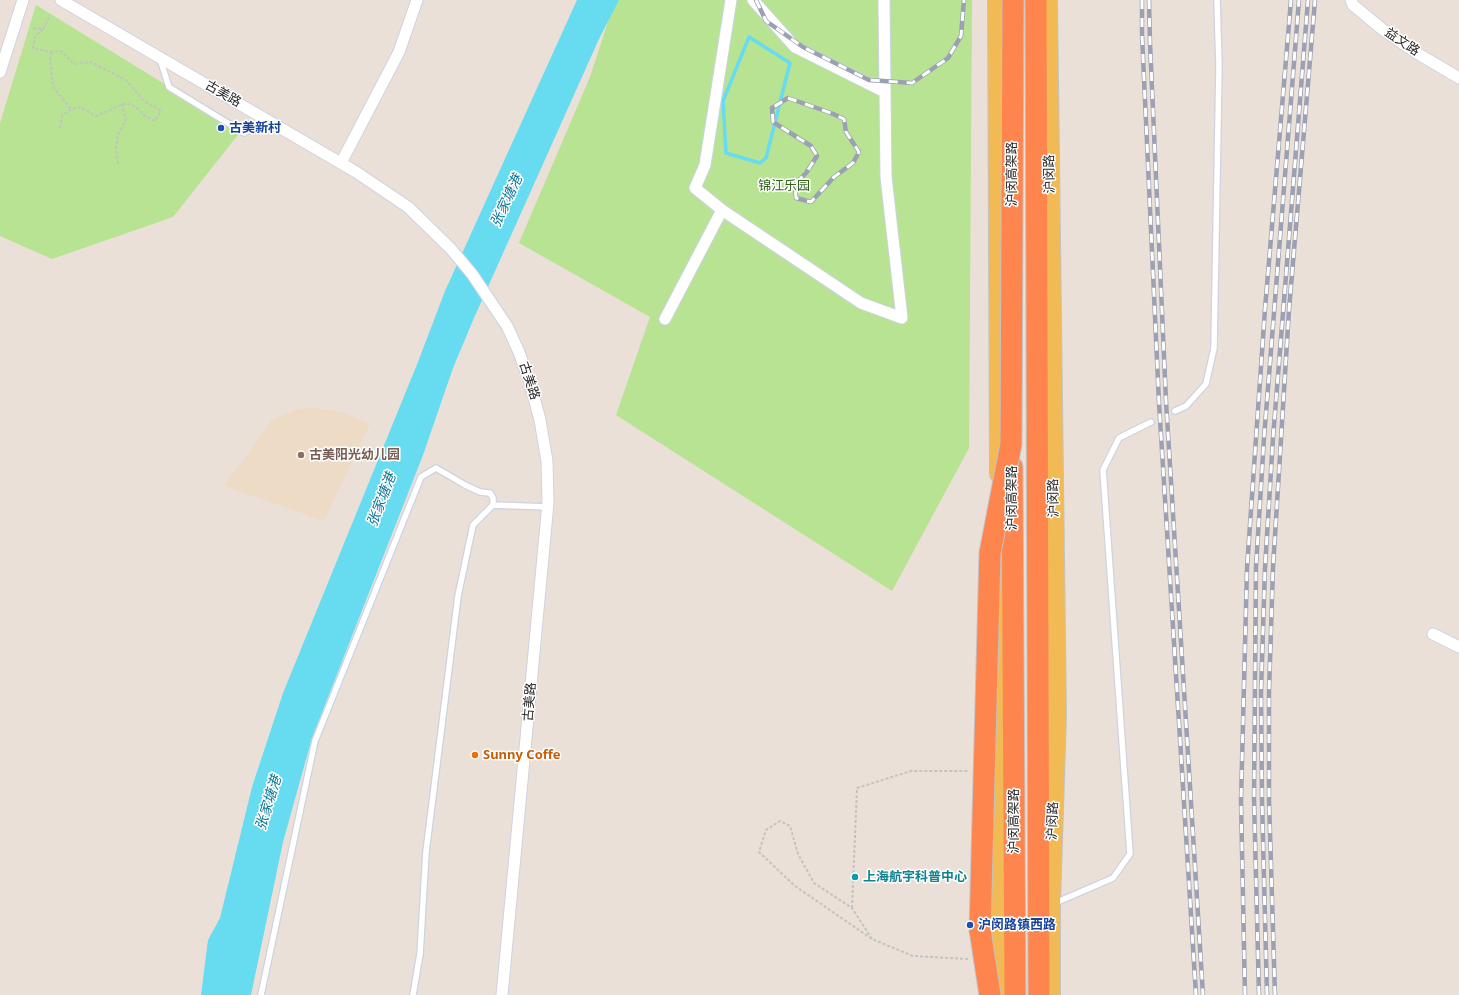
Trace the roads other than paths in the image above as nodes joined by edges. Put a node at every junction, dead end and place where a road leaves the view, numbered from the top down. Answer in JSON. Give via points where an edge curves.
{"nodes":[{"id":1,"x":23,"y":0,"type":"edge"},
{"id":2,"x":61,"y":0,"type":"edge"},
{"id":3,"x":417,"y":0,"type":"edge"},
{"id":4,"x":731,"y":0,"type":"edge"},
{"id":5,"x":753,"y":0,"type":"edge"},
{"id":6,"x":884,"y":0,"type":"edge"},
{"id":7,"x":997,"y":0,"type":"edge"},
{"id":8,"x":1013,"y":0,"type":"edge"},
{"id":9,"x":1022,"y":0,"type":"edge"},
{"id":10,"x":1036,"y":0,"type":"edge"},
{"id":11,"x":1048,"y":0,"type":"edge"},
{"id":12,"x":1217,"y":0,"type":"edge"},
{"id":13,"x":1351,"y":0,"type":"edge"},
{"id":14,"x":159,"y":57,"type":"junction"},
{"id":15,"x":997,"y":61,"type":"junction"},
{"id":16,"x":0,"y":72,"type":"edge"},
{"id":17,"x":1459,"y":78,"type":"edge"},
{"id":18,"x":885,"y":92,"type":"junction"},
{"id":19,"x":267,"y":120,"type":"junction"},
{"id":20,"x":341,"y":163,"type":"junction"},
{"id":21,"x":722,"y":210,"type":"junction"},
{"id":22,"x":665,"y":318,"type":"dead end"},
{"id":23,"x":1175,"y":411,"type":"dead end"},
{"id":24,"x":1151,"y":422,"type":"dead end"},
{"id":25,"x":1011,"y":444,"type":"junction"},
{"id":26,"x":493,"y":505,"type":"junction"},
{"id":27,"x":548,"y":507,"type":"junction"},
{"id":28,"x":1433,"y":634,"type":"dead end"},
{"id":29,"x":1459,"y":647,"type":"edge"},
{"id":30,"x":1051,"y":904,"type":"junction"},
{"id":31,"x":261,"y":995,"type":"edge"},
{"id":32,"x":413,"y":995,"type":"edge"},
{"id":33,"x":502,"y":995,"type":"edge"},
{"id":34,"x":990,"y":995,"type":"edge"},
{"id":35,"x":1001,"y":995,"type":"edge"},
{"id":36,"x":1015,"y":995,"type":"edge"},
{"id":37,"x":1039,"y":995,"type":"edge"},
{"id":38,"x":1051,"y":995,"type":"edge"}],
"edges":[{"from":1,"to":16,"type":"street"},
{"from":2,"to":14,"type":"street","name":"古美路"},
{"from":3,"to":20,"type":"street","via":[[399,52]]},
{"from":4,"to":21,"type":"street","via":[[705,165],[695,188]]},
{"from":5,"to":18,"type":"street","via":[[795,47]]},
{"from":6,"to":18,"type":"street"},
{"from":7,"to":15,"type":"main road"},
{"from":8,"to":25,"type":"highway","name":"沪闵高架路","bridge":true},
{"from":9,"to":15,"type":"main road","via":[[1022,27]]},
{"from":10,"to":37,"type":"highway","name":"沪闵高架路"},
{"from":11,"to":30,"type":"main road","name":"沪闵路","via":[[1057,715]]},
{"from":12,"to":23,"type":"lane","via":[[1219,66],[1214,348],[1206,384],[1186,406]]},
{"from":13,"to":17,"type":"street","name":"益文路","via":[[1353,5],[1382,29]]},
{"from":14,"to":19,"type":"street","name":"古美路"},
{"from":14,"to":19,"type":"lane","via":[[169,86],[244,133]]},
{"from":15,"to":35,"type":"main road"},
{"from":18,"to":21,"type":"street","via":[[886,177],[902,318],[861,303]]},
{"from":19,"to":20,"type":"street","name":"古美路"},
{"from":20,"to":27,"type":"street","name":"古美路","via":[[408,207],[451,249],[494,305],[519,352],[533,393],[547,461]]},
{"from":21,"to":22,"type":"street"},
{"from":24,"to":30,"type":"lane","via":[[1119,438],[1104,470],[1130,854],[1113,878]]},
{"from":25,"to":34,"type":"highway","bridge":true,"via":[[990,553],[980,930]]},
{"from":25,"to":36,"type":"highway","name":"沪闵高架路","bridge":true},
{"from":26,"to":27,"type":"lane"},
{"from":26,"to":31,"type":"lane","via":[[490,494],[465,485],[436,468],[421,478],[315,741]]},
{"from":26,"to":32,"type":"lane","via":[[473,525],[458,596],[426,852],[420,954]]},
{"from":27,"to":33,"type":"street","name":"古美路"},
{"from":28,"to":29,"type":"street"},
{"from":30,"to":38,"type":"main road","name":"沪闵路"}]}
